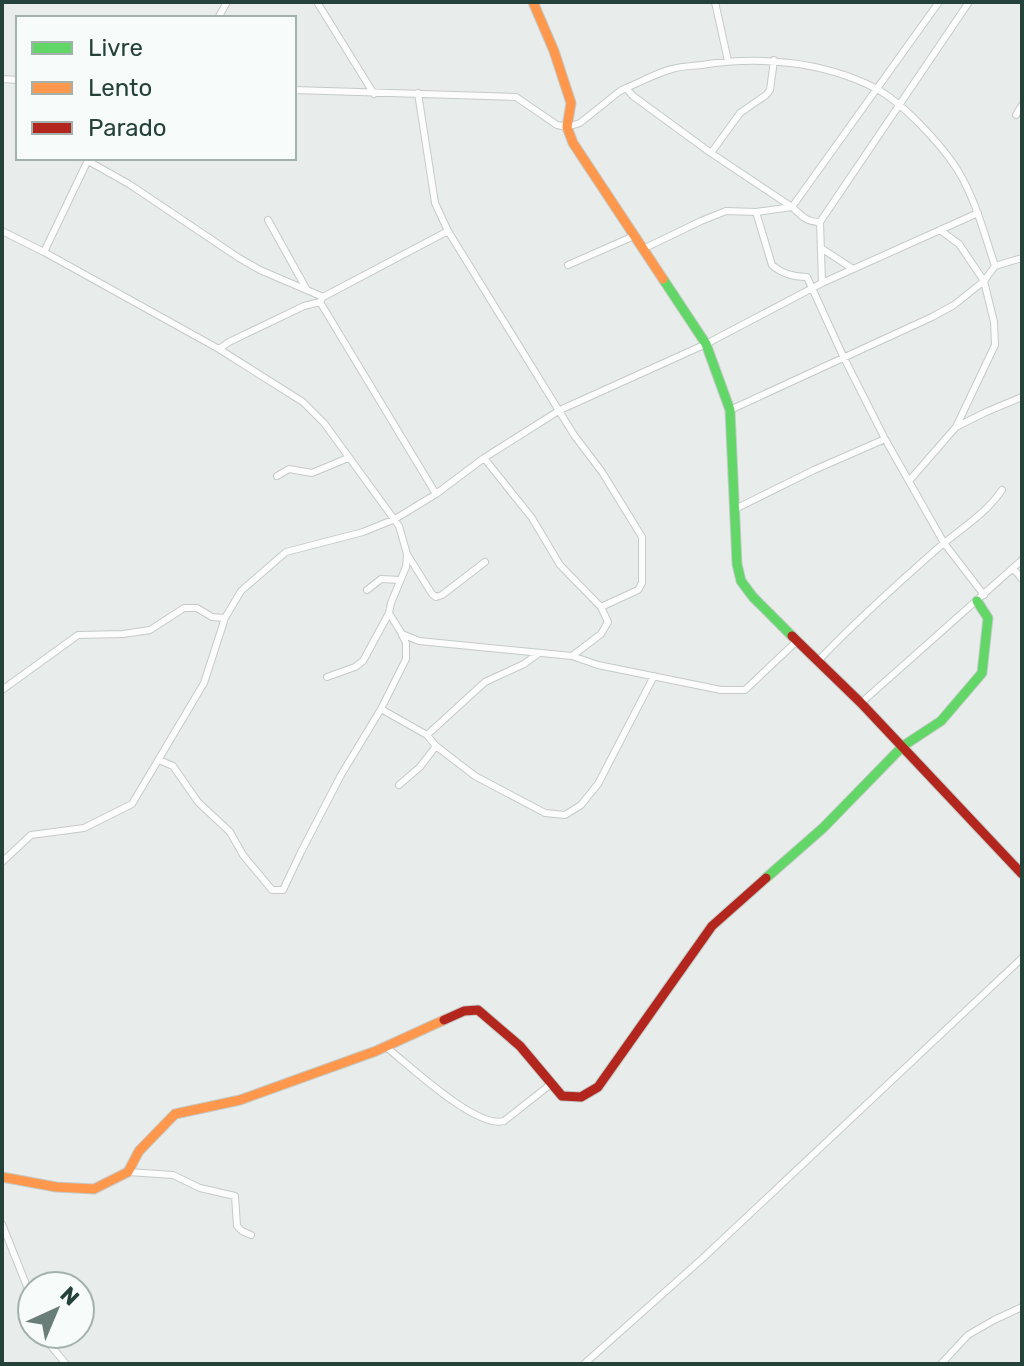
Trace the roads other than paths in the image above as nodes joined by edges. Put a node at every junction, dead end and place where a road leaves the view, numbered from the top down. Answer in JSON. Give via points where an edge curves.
{"nodes":[{"id":1,"x":317,"y":2,"type":"edge"},
{"id":2,"x":533,"y":2,"type":"edge"},
{"id":3,"x":715,"y":2,"type":"edge"},
{"id":4,"x":939,"y":2,"type":"edge"},
{"id":5,"x":969,"y":2,"type":"edge"},
{"id":6,"x":774,"y":60,"type":"junction"},
{"id":7,"x":728,"y":61,"type":"junction"},
{"id":8,"x":626,"y":88,"type":"junction"},
{"id":9,"x":876,"y":89,"type":"junction"},
{"id":10,"x":296,"y":90,"type":"edge"},
{"id":11,"x":418,"y":93,"type":"junction"},
{"id":12,"x":374,"y":94,"type":"junction"},
{"id":13,"x":1022,"y":105,"type":"edge"},
{"id":14,"x":898,"y":106,"type":"junction"},
{"id":15,"x":1016,"y":115,"type":"dead end"},
{"id":16,"x":567,"y":127,"type":"junction"},
{"id":17,"x":711,"y":153,"type":"junction"},
{"id":18,"x":88,"y":160,"type":"edge"},
{"id":19,"x":792,"y":207,"type":"junction"},
{"id":20,"x":756,"y":212,"type":"junction"},
{"id":21,"x":978,"y":213,"type":"junction"},
{"id":22,"x":268,"y":220,"type":"dead end"},
{"id":23,"x":820,"y":222,"type":"junction"},
{"id":24,"x":940,"y":230,"type":"junction"},
{"id":25,"x":2,"y":231,"type":"edge"},
{"id":26,"x":448,"y":231,"type":"junction"},
{"id":27,"x":634,"y":236,"type":"junction"},
{"id":28,"x":821,"y":248,"type":"junction"},
{"id":29,"x":643,"y":249,"type":"junction"},
{"id":30,"x":44,"y":252,"type":"junction"},
{"id":31,"x":1022,"y":258,"type":"edge"},
{"id":32,"x":568,"y":265,"type":"dead end"},
{"id":33,"x":995,"y":266,"type":"junction"},
{"id":34,"x":853,"y":269,"type":"junction"},
{"id":35,"x":984,"y":281,"type":"junction"},
{"id":36,"x":822,"y":283,"type":"junction"},
{"id":37,"x":813,"y":288,"type":"junction"},
{"id":38,"x":307,"y":290,"type":"junction"},
{"id":39,"x":322,"y":299,"type":"junction"},
{"id":40,"x":706,"y":344,"type":"junction"},
{"id":41,"x":219,"y":349,"type":"junction"},
{"id":42,"x":843,"y":356,"type":"junction"},
{"id":43,"x":1022,"y":397,"type":"edge"},
{"id":44,"x":560,"y":410,"type":"junction"},
{"id":45,"x":730,"y":410,"type":"junction"},
{"id":46,"x":956,"y":427,"type":"junction"},
{"id":47,"x":885,"y":439,"type":"junction"},
{"id":48,"x":348,"y":458,"type":"junction"},
{"id":49,"x":484,"y":458,"type":"junction"},
{"id":50,"x":277,"y":476,"type":"dead end"},
{"id":51,"x":909,"y":481,"type":"junction"},
{"id":52,"x":1002,"y":490,"type":"dead end"},
{"id":53,"x":436,"y":494,"type":"junction"},
{"id":54,"x":735,"y":509,"type":"junction"},
{"id":55,"x":395,"y":519,"type":"junction"},
{"id":56,"x":944,"y":543,"type":"junction"},
{"id":57,"x":407,"y":554,"type":"junction"},
{"id":58,"x":1022,"y":560,"type":"edge"},
{"id":59,"x":485,"y":562,"type":"dead end"},
{"id":60,"x":1013,"y":568,"type":"junction"},
{"id":61,"x":1022,"y":579,"type":"edge"},
{"id":62,"x":400,"y":580,"type":"junction"},
{"id":63,"x":367,"y":590,"type":"dead end"},
{"id":64,"x":980,"y":598,"type":"junction"},
{"id":65,"x":601,"y":607,"type":"junction"},
{"id":66,"x":389,"y":613,"type":"junction"},
{"id":67,"x":225,"y":618,"type":"junction"},
{"id":68,"x":402,"y":634,"type":"junction"},
{"id":69,"x":797,"y":641,"type":"junction"},
{"id":70,"x":540,"y":653,"type":"junction"},
{"id":71,"x":572,"y":656,"type":"junction"},
{"id":72,"x":818,"y":661,"type":"junction"},
{"id":73,"x":654,"y":676,"type":"junction"},
{"id":74,"x":327,"y":677,"type":"dead end"},
{"id":75,"x":2,"y":690,"type":"edge"},
{"id":76,"x":861,"y":703,"type":"junction"},
{"id":77,"x":381,"y":709,"type":"junction"},
{"id":78,"x":427,"y":735,"type":"junction"},
{"id":79,"x":436,"y":746,"type":"junction"},
{"id":80,"x":903,"y":746,"type":"junction"},
{"id":81,"x":159,"y":760,"type":"junction"},
{"id":82,"x":399,"y":785,"type":"dead end"},
{"id":83,"x":2,"y":862,"type":"edge"},
{"id":84,"x":1022,"y":874,"type":"edge"},
{"id":85,"x":1022,"y":958,"type":"edge"},
{"id":86,"x":386,"y":1047,"type":"junction"},
{"id":87,"x":551,"y":1084,"type":"junction"},
{"id":88,"x":128,"y":1172,"type":"junction"},
{"id":89,"x":2,"y":1177,"type":"edge"},
{"id":90,"x":2,"y":1224,"type":"edge"},
{"id":91,"x":251,"y":1235,"type":"dead end"},
{"id":92,"x":8,"y":1239,"type":"junction"},
{"id":93,"x":2,"y":1247,"type":"edge"},
{"id":94,"x":20,"y":1270,"type":"edge"},
{"id":95,"x":1022,"y":1307,"type":"edge"},
{"id":96,"x":584,"y":1364,"type":"edge"},
{"id":97,"x":941,"y":1364,"type":"edge"}],
"edges":[{"from":1,"to":12,"type":"street"},
{"from":2,"to":16,"type":"street","via":[[571,103]]},
{"from":3,"to":7,"type":"street"},
{"from":4,"to":9,"type":"street"},
{"from":5,"to":14,"type":"street"},
{"from":6,"to":7,"type":"street"},
{"from":6,"to":9,"type":"street","via":[[834,72]]},
{"from":6,"to":17,"type":"street","via":[[770,90],[740,113]]},
{"from":7,"to":8,"type":"street","via":[[672,69]]},
{"from":8,"to":16,"type":"street"},
{"from":8,"to":17,"type":"street"},
{"from":9,"to":14,"type":"street"},
{"from":9,"to":19,"type":"street"},
{"from":10,"to":12,"type":"street"},
{"from":11,"to":12,"type":"street"},
{"from":11,"to":16,"type":"street","via":[[516,97]]},
{"from":11,"to":26,"type":"street","via":[[435,203]]},
{"from":13,"to":15,"type":"street"},
{"from":14,"to":21,"type":"street","via":[[958,171]]},
{"from":14,"to":23,"type":"street"},
{"from":16,"to":27,"type":"street"},
{"from":17,"to":19,"type":"street"},
{"from":18,"to":30,"type":"street"},
{"from":18,"to":38,"type":"street","via":[[239,258]]},
{"from":19,"to":20,"type":"street"},
{"from":19,"to":23,"type":"street","via":[[805,219]]},
{"from":20,"to":29,"type":"street","via":[[726,211]]},
{"from":20,"to":37,"type":"street","via":[[772,265],[807,277]]},
{"from":21,"to":24,"type":"street"},
{"from":21,"to":33,"type":"street"},
{"from":22,"to":38,"type":"street"},
{"from":23,"to":28,"type":"street"},
{"from":24,"to":34,"type":"street"},
{"from":24,"to":35,"type":"street","via":[[959,244]]},
{"from":25,"to":30,"type":"street"},
{"from":26,"to":39,"type":"street"},
{"from":26,"to":44,"type":"street"},
{"from":27,"to":29,"type":"street"},
{"from":27,"to":32,"type":"street"},
{"from":28,"to":34,"type":"street"},
{"from":28,"to":36,"type":"street"},
{"from":29,"to":40,"type":"street"},
{"from":30,"to":41,"type":"street"},
{"from":31,"to":33,"type":"street"},
{"from":33,"to":35,"type":"street"},
{"from":34,"to":36,"type":"street"},
{"from":35,"to":42,"type":"street","via":[[932,317]]},
{"from":35,"to":46,"type":"street","via":[[995,345]]},
{"from":36,"to":37,"type":"street"},
{"from":37,"to":40,"type":"street"},
{"from":37,"to":42,"type":"street"},
{"from":38,"to":39,"type":"street"},
{"from":39,"to":41,"type":"street"},
{"from":39,"to":53,"type":"street"},
{"from":40,"to":44,"type":"street"},
{"from":40,"to":45,"type":"street"},
{"from":41,"to":48,"type":"street","via":[[303,402]]},
{"from":42,"to":45,"type":"street"},
{"from":42,"to":47,"type":"street"},
{"from":43,"to":46,"type":"street"},
{"from":44,"to":49,"type":"street"},
{"from":44,"to":65,"type":"street","via":[[642,537],[638,590]]},
{"from":45,"to":54,"type":"street"},
{"from":46,"to":51,"type":"street"},
{"from":47,"to":51,"type":"street"},
{"from":47,"to":54,"type":"street"},
{"from":48,"to":50,"type":"street","via":[[312,473],[289,469]]},
{"from":48,"to":55,"type":"street"},
{"from":49,"to":53,"type":"street"},
{"from":49,"to":65,"type":"street","via":[[532,518],[560,565]]},
{"from":51,"to":56,"type":"street"},
{"from":52,"to":56,"type":"street","via":[[981,515]]},
{"from":53,"to":55,"type":"street"},
{"from":54,"to":69,"type":"street","via":[[741,581]]},
{"from":55,"to":57,"type":"street"},
{"from":55,"to":67,"type":"street","via":[[286,552],[241,591]]},
{"from":56,"to":64,"type":"street"},
{"from":56,"to":72,"type":"street"},
{"from":57,"to":59,"type":"street","via":[[436,597]]},
{"from":57,"to":62,"type":"street"},
{"from":58,"to":60,"type":"street"},
{"from":60,"to":61,"type":"street"},
{"from":60,"to":64,"type":"street"},
{"from":62,"to":63,"type":"street","via":[[381,579]]},
{"from":62,"to":66,"type":"street"},
{"from":64,"to":76,"type":"street"},
{"from":64,"to":80,"type":"street","via":[[988,618],[982,673],[941,721]]},
{"from":65,"to":71,"type":"street","via":[[608,622],[601,634]]},
{"from":66,"to":68,"type":"street"},
{"from":66,"to":74,"type":"street","via":[[363,661]]},
{"from":67,"to":75,"type":"street","via":[[184,608],[150,630],[78,635]]},
{"from":67,"to":81,"type":"street","via":[[204,683]]},
{"from":68,"to":70,"type":"street","via":[[419,641]]},
{"from":68,"to":77,"type":"street","via":[[406,659]]},
{"from":69,"to":72,"type":"street"},
{"from":69,"to":73,"type":"street","via":[[745,690]]},
{"from":70,"to":71,"type":"street"},
{"from":70,"to":78,"type":"street","via":[[485,682]]},
{"from":71,"to":73,"type":"street"},
{"from":72,"to":76,"type":"street"},
{"from":73,"to":79,"type":"street","via":[[598,784],[565,815],[545,813],[475,776]]},
{"from":76,"to":80,"type":"street"},
{"from":77,"to":78,"type":"street"},
{"from":77,"to":81,"type":"street","via":[[283,890],[272,890],[173,766]]},
{"from":78,"to":79,"type":"street"},
{"from":79,"to":82,"type":"street"},
{"from":80,"to":84,"type":"street"},
{"from":80,"to":87,"type":"street","via":[[823,828],[712,926],[598,1087],[581,1097],[562,1096]]},
{"from":81,"to":83,"type":"street","via":[[132,804],[84,828],[31,835]]},
{"from":85,"to":96,"type":"street"},
{"from":86,"to":87,"type":"street","via":[[446,1096],[497,1123]]},
{"from":86,"to":87,"type":"street","via":[[464,1011],[478,1010],[520,1046]]},
{"from":86,"to":88,"type":"street","via":[[240,1100],[175,1114],[139,1151]]},
{"from":88,"to":89,"type":"street","via":[[94,1189]]},
{"from":88,"to":91,"type":"street","via":[[173,1175],[235,1196],[237,1226]]},
{"from":90,"to":92,"type":"street"},
{"from":92,"to":93,"type":"street"},
{"from":92,"to":94,"type":"street"},
{"from":95,"to":97,"type":"street","via":[[968,1335]]}]}
